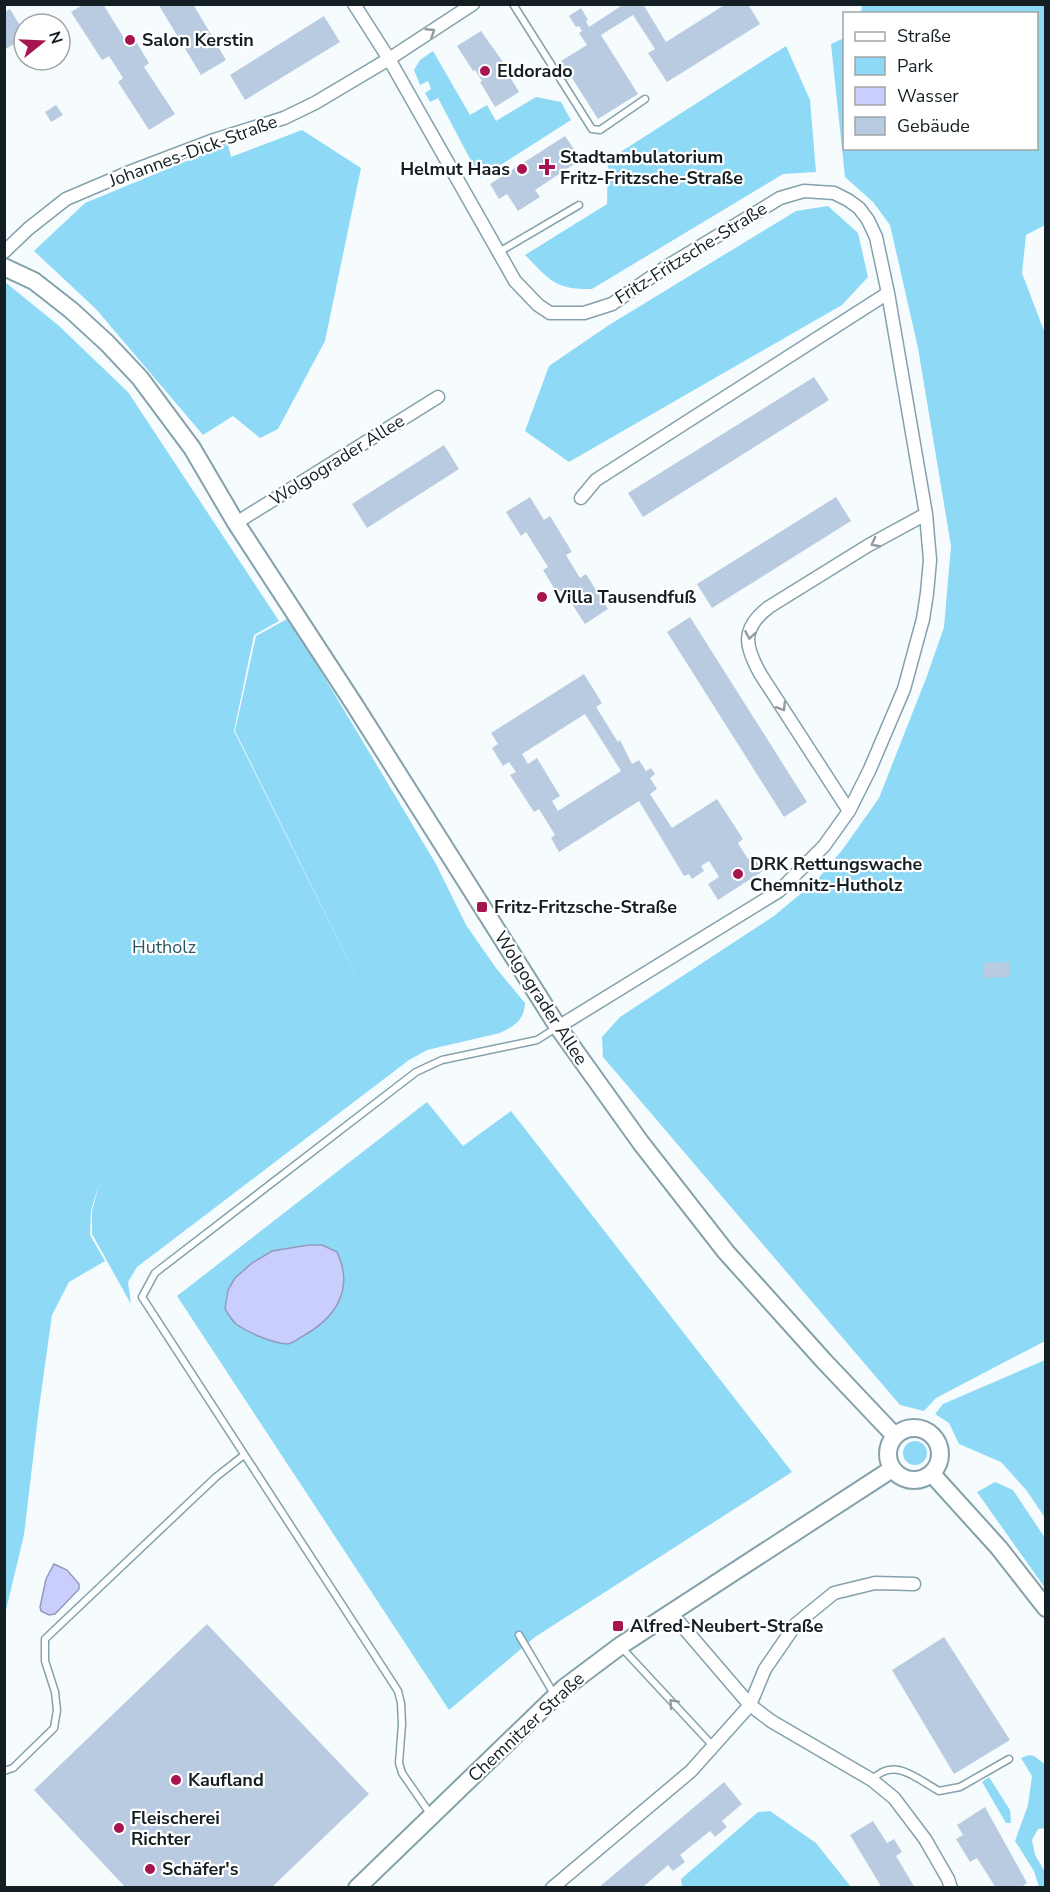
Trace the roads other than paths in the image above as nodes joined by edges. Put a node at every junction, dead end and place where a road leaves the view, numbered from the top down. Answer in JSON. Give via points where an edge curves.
{"nodes":[{"id":1,"x":354,"y":4,"type":"edge"},
{"id":2,"x":473,"y":4,"type":"edge"},
{"id":3,"x":513,"y":4,"type":"edge"},
{"id":4,"x":389,"y":59,"type":"junction"},
{"id":5,"x":645,"y":99,"type":"dead end"},
{"id":6,"x":579,"y":205,"type":"dead end"},
{"id":7,"x":4,"y":252,"type":"edge"},
{"id":8,"x":498,"y":253,"type":"junction"},
{"id":9,"x":4,"y":267,"type":"edge"},
{"id":10,"x":888,"y":293,"type":"junction"},
{"id":11,"x":438,"y":397,"type":"dead end"},
{"id":12,"x":581,"y":498,"type":"dead end"},
{"id":13,"x":926,"y":514,"type":"junction"},
{"id":14,"x":236,"y":523,"type":"junction"},
{"id":15,"x":849,"y":811,"type":"junction"},
{"id":16,"x":558,"y":1027,"type":"junction"},
{"id":17,"x":895,"y":1436,"type":"junction"},
{"id":18,"x":244,"y":1455,"type":"junction"},
{"id":19,"x":892,"y":1469,"type":"junction"},
{"id":20,"x":932,"y":1474,"type":"junction"},
{"id":21,"x":914,"y":1584,"type":"dead end"},
{"id":22,"x":1046,"y":1608,"type":"edge"},
{"id":23,"x":672,"y":1614,"type":"junction"},
{"id":24,"x":519,"y":1635,"type":"dead end"},
{"id":25,"x":620,"y":1646,"type":"junction"},
{"id":26,"x":556,"y":1696,"type":"junction"},
{"id":27,"x":750,"y":1705,"type":"junction"},
{"id":28,"x":713,"y":1746,"type":"junction"},
{"id":29,"x":1009,"y":1759,"type":"dead end"},
{"id":30,"x":4,"y":1771,"type":"edge"},
{"id":31,"x":872,"y":1780,"type":"junction"},
{"id":32,"x":432,"y":1815,"type":"junction"},
{"id":33,"x":357,"y":1887,"type":"edge"},
{"id":34,"x":552,"y":1887,"type":"edge"},
{"id":35,"x":951,"y":1887,"type":"edge"}],
"edges":[{"from":1,"to":4,"type":"street"},
{"from":4,"to":2,"type":"street","name":"Johannes-Dick-Straße","one_way":true},
{"from":3,"to":5,"type":"lane","via":[[592,129],[600,130]]},
{"from":4,"to":7,"type":"street","name":"Johannes-Dick-Straße","via":[[284,118],[201,144],[66,199]]},
{"from":4,"to":8,"type":"street","name":"Fritz-Fritzsche-Straße"},
{"from":6,"to":8,"type":"lane"},
{"from":8,"to":10,"type":"street","name":"Fritz-Fritzsche-Straße","via":[[515,281],[538,305],[550,313],[584,313],[612,304],[780,198],[804,191],[834,193],[859,208],[868,220],[876,237]]},
{"from":9,"to":14,"type":"main road","name":"Wolgograder Allee","via":[[34,281],[71,310],[140,378],[192,448]]},
{"from":10,"to":12,"type":"street","via":[[596,480]]},
{"from":10,"to":13,"type":"street","name":"Fritz-Fritzsche-Straße"},
{"from":11,"to":14,"type":"street","name":"Wolgograder Allee"},
{"from":13,"to":15,"type":"street","name":"Fritz-Fritzsche-Straße","via":[[930,560],[914,657],[904,689]]},
{"from":13,"to":15,"type":"street","one_way":true,"via":[[769,606],[756,616],[748,635],[749,654],[761,675]]},
{"from":14,"to":16,"type":"main road","name":"Wolgograder Allee"},
{"from":15,"to":16,"type":"street","name":"Fritz-Fritzsche-Straße","via":[[824,846],[779,891]]},
{"from":16,"to":17,"type":"main road","name":"Wolgograder Allee","via":[[726,1252]]},
{"from":16,"to":18,"type":"lane","via":[[537,1040],[442,1060],[416,1072],[155,1274],[142,1297]]},
{"from":17,"to":19,"type":"main road","via":[[888,1452]]},
{"from":17,"to":20,"type":"main road","via":[[918,1428],[933,1436],[940,1451]]},
{"from":18,"to":30,"type":"lane","via":[[45,1639],[45,1661],[57,1710],[54,1728],[13,1768]]},
{"from":18,"to":32,"type":"lane","via":[[398,1691],[402,1724],[399,1763]]},
{"from":19,"to":20,"type":"main road","via":[[907,1480],[916,1481]]},
{"from":19,"to":23,"type":"main road","name":"Chemnitzer Straße"},
{"from":20,"to":22,"type":"main road","via":[[999,1548]]},
{"from":21,"to":27,"type":"street","via":[[875,1582],[834,1593],[796,1624],[765,1669]]},
{"from":23,"to":25,"type":"main road","name":"Chemnitzer Straße"},
{"from":23,"to":27,"type":"street"},
{"from":24,"to":26,"type":"lane"},
{"from":25,"to":26,"type":"main road","name":"Chemnitzer Straße"},
{"from":28,"to":25,"type":"lane","one_way":true},
{"from":26,"to":32,"type":"main road","name":"Chemnitzer Straße"},
{"from":27,"to":28,"type":"street"},
{"from":27,"to":31,"type":"street"},
{"from":28,"to":34,"type":"street","via":[[691,1771]]},
{"from":29,"to":31,"type":"lane","via":[[960,1787],[939,1791],[905,1771],[891,1768],[879,1772]]},
{"from":31,"to":35,"type":"street","via":[[894,1798],[926,1839]]},
{"from":32,"to":33,"type":"main road","name":"Chemnitzer Straße"}]}
